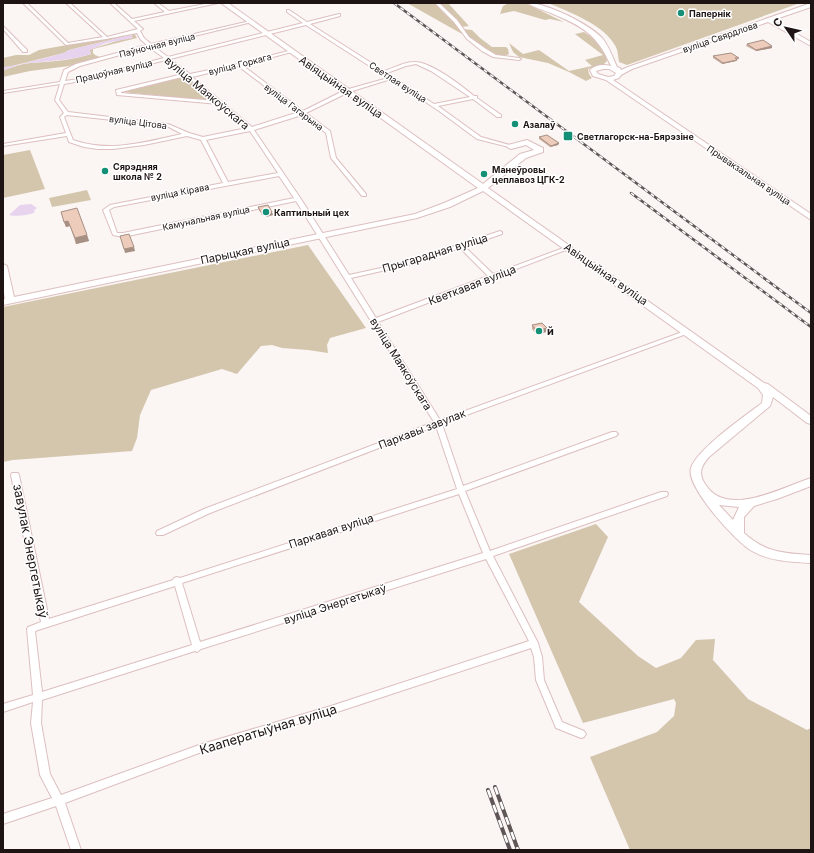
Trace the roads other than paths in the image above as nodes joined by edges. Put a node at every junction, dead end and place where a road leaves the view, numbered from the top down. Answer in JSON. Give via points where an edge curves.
{"nodes":[{"id":1,"x":25,"y":3,"type":"edge"},
{"id":2,"x":68,"y":3,"type":"edge"},
{"id":3,"x":112,"y":3,"type":"edge"},
{"id":4,"x":156,"y":3,"type":"edge"},
{"id":5,"x":216,"y":3,"type":"edge"},
{"id":6,"x":224,"y":3,"type":"edge"},
{"id":7,"x":437,"y":3,"type":"edge"},
{"id":8,"x":531,"y":3,"type":"edge"},
{"id":9,"x":811,"y":5,"type":"edge"},
{"id":10,"x":288,"y":11,"type":"dead end"},
{"id":11,"x":169,"y":14,"type":"junction"},
{"id":12,"x":339,"y":15,"type":"dead end"},
{"id":13,"x":132,"y":20,"type":"junction"},
{"id":14,"x":769,"y":20,"type":"junction"},
{"id":15,"x":250,"y":22,"type":"junction"},
{"id":16,"x":307,"y":23,"type":"junction"},
{"id":17,"x":3,"y":27,"type":"edge"},
{"id":18,"x":138,"y":31,"type":"junction"},
{"id":19,"x":266,"y":33,"type":"junction"},
{"id":20,"x":106,"y":38,"type":"junction"},
{"id":21,"x":811,"y":44,"type":"edge"},
{"id":22,"x":151,"y":45,"type":"junction"},
{"id":23,"x":25,"y":51,"type":"dead end"},
{"id":24,"x":290,"y":51,"type":"junction"},
{"id":25,"x":167,"y":58,"type":"junction"},
{"id":26,"x":519,"y":59,"type":"dead end"},
{"id":27,"x":611,"y":59,"type":"junction"},
{"id":28,"x":238,"y":65,"type":"junction"},
{"id":29,"x":600,"y":67,"type":"junction"},
{"id":30,"x":617,"y":71,"type":"junction"},
{"id":31,"x":384,"y":73,"type":"junction"},
{"id":32,"x":188,"y":75,"type":"junction"},
{"id":33,"x":391,"y":78,"type":"junction"},
{"id":34,"x":608,"y":79,"type":"junction"},
{"id":35,"x":62,"y":83,"type":"junction"},
{"id":36,"x":347,"y":91,"type":"junction"},
{"id":37,"x":3,"y":92,"type":"edge"},
{"id":38,"x":475,"y":97,"type":"junction"},
{"id":39,"x":220,"y":103,"type":"junction"},
{"id":40,"x":434,"y":105,"type":"junction"},
{"id":41,"x":66,"y":113,"type":"junction"},
{"id":42,"x":302,"y":113,"type":"junction"},
{"id":43,"x":499,"y":116,"type":"dead end"},
{"id":44,"x":251,"y":129,"type":"junction"},
{"id":45,"x":68,"y":134,"type":"junction"},
{"id":46,"x":187,"y":134,"type":"junction"},
{"id":47,"x":203,"y":139,"type":"junction"},
{"id":48,"x":3,"y":145,"type":"edge"},
{"id":49,"x":511,"y":147,"type":"junction"},
{"id":50,"x":523,"y":156,"type":"junction"},
{"id":51,"x":281,"y":174,"type":"junction"},
{"id":52,"x":226,"y":184,"type":"junction"},
{"id":53,"x":483,"y":188,"type":"junction"},
{"id":54,"x":364,"y":195,"type":"dead end"},
{"id":55,"x":298,"y":199,"type":"junction"},
{"id":56,"x":811,"y":218,"type":"edge"},
{"id":57,"x":500,"y":233,"type":"dead end"},
{"id":58,"x":115,"y":234,"type":"joint"},
{"id":59,"x":322,"y":235,"type":"junction"},
{"id":60,"x":461,"y":246,"type":"junction"},
{"id":61,"x":568,"y":248,"type":"junction"},
{"id":62,"x":3,"y":266,"type":"edge"},
{"id":63,"x":347,"y":277,"type":"junction"},
{"id":64,"x":492,"y":277,"type":"junction"},
{"id":65,"x":7,"y":302,"type":"edge"},
{"id":66,"x":375,"y":321,"type":"junction"},
{"id":67,"x":687,"y":332,"type":"junction"},
{"id":68,"x":748,"y":375,"type":"junction"},
{"id":69,"x":811,"y":421,"type":"edge"},
{"id":70,"x":438,"y":423,"type":"junction"},
{"id":71,"x":614,"y":434,"type":"dead end"},
{"id":72,"x":16,"y":475,"type":"dead end"},
{"id":73,"x":811,"y":482,"type":"edge"},
{"id":74,"x":461,"y":490,"type":"junction"},
{"id":75,"x":704,"y":493,"type":"junction"},
{"id":76,"x":664,"y":494,"type":"dead end"},
{"id":77,"x":750,"y":503,"type":"junction"},
{"id":78,"x":160,"y":533,"type":"dead end"},
{"id":79,"x":739,"y":535,"type":"junction"},
{"id":80,"x":488,"y":555,"type":"junction"},
{"id":81,"x":811,"y":559,"type":"edge"},
{"id":82,"x":177,"y":580,"type":"junction"},
{"id":83,"x":46,"y":624,"type":"junction"},
{"id":84,"x":534,"y":644,"type":"junction"},
{"id":85,"x":197,"y":648,"type":"junction"},
{"id":86,"x":38,"y":697,"type":"junction"},
{"id":87,"x":3,"y":708,"type":"edge"},
{"id":88,"x":581,"y":734,"type":"dead end"},
{"id":89,"x":60,"y":800,"type":"junction"},
{"id":90,"x":3,"y":819,"type":"edge"},
{"id":91,"x":76,"y":850,"type":"edge"}],
"edges":[{"from":1,"to":20,"type":"street","via":[[67,44]]},
{"from":2,"to":20,"type":"street"},
{"from":3,"to":13,"type":"street"},
{"from":4,"to":11,"type":"street"},
{"from":5,"to":11,"type":"street"},
{"from":6,"to":15,"type":"street","name":"Авіяцыйная вуліца"},
{"from":7,"to":26,"type":"street","via":[[456,21],[468,38],[484,50],[496,56]]},
{"from":8,"to":27,"type":"street","via":[[586,29],[600,40]]},
{"from":9,"to":14,"type":"street","name":"вуліца Свярдлова"},
{"from":10,"to":16,"type":"street","name":"Светлая вуліца"},
{"from":11,"to":13,"type":"street"},
{"from":12,"to":16,"type":"street","name":"Працоўная вуліца"},
{"from":13,"to":18,"type":"street","via":[[141,29]]},
{"from":14,"to":21,"type":"street"},
{"from":14,"to":30,"type":"street","name":"вуліца Свярдлова"},
{"from":15,"to":19,"type":"street","name":"Авіяцыйная вуліца"},
{"from":15,"to":22,"type":"street","name":"Паўночная вуліца"},
{"from":16,"to":19,"type":"street","name":"Працоўная вуліца"},
{"from":16,"to":31,"type":"street","name":"Светлая вуліца"},
{"from":17,"to":23,"type":"street"},
{"from":18,"to":20,"type":"street"},
{"from":18,"to":22,"type":"street","name":"вуліца Маякоўскага","via":[[142,39]]},
{"from":19,"to":24,"type":"street","name":"Авіяцыйная вуліца"},
{"from":19,"to":25,"type":"street","name":"Працоўная вуліца"},
{"from":22,"to":25,"type":"street","name":"вуліца Маякоўскага"},
{"from":22,"to":35,"type":"street","name":"Паўночная вуліца","via":[[78,65],[66,71]]},
{"from":24,"to":28,"type":"street","name":"вуліца Горкага"},
{"from":24,"to":36,"type":"street","name":"Авіяцыйная вуліца"},
{"from":25,"to":32,"type":"street","name":"вуліца Маякоўскага"},
{"from":25,"to":35,"type":"street","name":"Працоўная вуліца"},
{"from":27,"to":29,"type":"street","via":[[609,64]]},
{"from":27,"to":30,"type":"street"},
{"from":28,"to":32,"type":"street","name":"вуліца Горкага"},
{"from":28,"to":42,"type":"street","name":"вуліца Гагарына"},
{"from":29,"to":30,"type":"street"},
{"from":29,"to":34,"type":"street","name":"Прывакзальная вуліца","via":[[593,70],[593,74]]},
{"from":30,"to":34,"type":"street","name":"вуліца Свярдлова","via":[[615,78]]},
{"from":31,"to":33,"type":"street","name":"Светлая вуліца"},
{"from":31,"to":38,"type":"street","via":[[416,63],[428,67]]},
{"from":32,"to":39,"type":"street","name":"вуліца Маякоўскага"},
{"from":32,"to":39,"type":"street","name":"вуліца Горкага","via":[[118,91],[119,94]]},
{"from":33,"to":36,"type":"street"},
{"from":33,"to":40,"type":"street","name":"Светлая вуліца"},
{"from":34,"to":56,"type":"street","name":"Прывакзальная вуліца"},
{"from":35,"to":37,"type":"street","name":"Працоўная вуліца"},
{"from":35,"to":41,"type":"street","via":[[57,100]]},
{"from":36,"to":42,"type":"street"},
{"from":36,"to":53,"type":"street","name":"Авіяцыйная вуліца"},
{"from":38,"to":40,"type":"street"},
{"from":38,"to":43,"type":"street"},
{"from":39,"to":44,"type":"street","name":"вуліца Маякоўскага"},
{"from":40,"to":49,"type":"street","name":"Светлая вуліца","via":[[479,138]]},
{"from":41,"to":45,"type":"street","via":[[62,117]]},
{"from":41,"to":46,"type":"street","name":"вуліца Цітова","via":[[168,125]]},
{"from":42,"to":44,"type":"street"},
{"from":42,"to":54,"type":"street","name":"вуліца Гагарына","via":[[328,132],[334,158]]},
{"from":44,"to":47,"type":"street"},
{"from":44,"to":51,"type":"street","name":"вуліца Маякоўскага"},
{"from":45,"to":46,"type":"street","via":[[75,143],[113,149]]},
{"from":45,"to":48,"type":"street"},
{"from":46,"to":47,"type":"street","name":"вуліца Цітова"},
{"from":47,"to":52,"type":"street"},
{"from":49,"to":50,"type":"street","name":"Светлая вуліца"},
{"from":49,"to":50,"type":"street","name":"Парыцкая вуліца","via":[[527,142],[540,150]]},
{"from":50,"to":53,"type":"street","name":"Парыцкая вуліца"},
{"from":51,"to":52,"type":"street","name":"вуліца Кірава"},
{"from":51,"to":55,"type":"street","name":"вуліца Маякоўскага"},
{"from":52,"to":58,"type":"street","name":"вуліца Кірава","via":[[112,206],[106,210]]},
{"from":53,"to":59,"type":"street","name":"Парыцкая вуліца","via":[[417,216]]},
{"from":53,"to":61,"type":"street","name":"Авіяцыйная вуліца"},
{"from":55,"to":58,"type":"street","name":"Камунальная вуліца","via":[[123,235]]},
{"from":55,"to":59,"type":"street","name":"вуліца Маякоўскага"},
{"from":57,"to":60,"type":"street","name":"Прыгарадная вуліца"},
{"from":59,"to":63,"type":"street","name":"вуліца Маякоўскага"},
{"from":59,"to":65,"type":"street","name":"Парыцкая вуліца"},
{"from":60,"to":63,"type":"street","name":"Прыгарадная вуліца","via":[[406,264]]},
{"from":60,"to":64,"type":"street"},
{"from":61,"to":64,"type":"street","name":"Кветкавая вуліца"},
{"from":61,"to":67,"type":"street","name":"Авіяцыйная вуліца"},
{"from":62,"to":65,"type":"street"},
{"from":63,"to":66,"type":"street","name":"вуліца Маякоўскага"},
{"from":64,"to":66,"type":"street","name":"Кветкавая вуліца"},
{"from":66,"to":70,"type":"street","name":"вуліца Маякоўскага"},
{"from":67,"to":68,"type":"street","name":"Авіяцыйная вуліца"},
{"from":67,"to":70,"type":"street","name":"Паркавы завулак"},
{"from":68,"to":69,"type":"street"},
{"from":68,"to":75,"type":"street","name":"Авіяцыйная вуліца","via":[[768,395],[766,404],[698,462],[695,476]]},
{"from":70,"to":74,"type":"street","name":"вуліца Маякоўскага"},
{"from":70,"to":78,"type":"street","name":"Паркавы завулак","via":[[207,511]]},
{"from":71,"to":74,"type":"street","name":"Паркавая вуліца"},
{"from":72,"to":83,"type":"street","name":"завулак Энергетыкаў"},
{"from":73,"to":77,"type":"street"},
{"from":74,"to":80,"type":"street","name":"вуліца Маякоўскага"},
{"from":74,"to":82,"type":"street","name":"Паркавая вуліца"},
{"from":75,"to":77,"type":"street","via":[[726,503]]},
{"from":75,"to":79,"type":"street","name":"Авіяцыйная вуліца"},
{"from":76,"to":80,"type":"street","name":"вуліца Энергетыкаў"},
{"from":77,"to":79,"type":"street","via":[[739,516]]},
{"from":79,"to":81,"type":"street","name":"Авіяцыйная вуліца","via":[[754,547],[771,555]]},
{"from":80,"to":84,"type":"street","name":"вуліца Маякоўскага"},
{"from":80,"to":85,"type":"street","name":"вуліца Энергетыкаў"},
{"from":82,"to":83,"type":"street","name":"Паркавая вуліца"},
{"from":82,"to":85,"type":"street"},
{"from":83,"to":86,"type":"street","name":"завулак Энергетыкаў","via":[[31,629]]},
{"from":84,"to":88,"type":"street","name":"вуліца Маякоўскага","via":[[540,680],[559,725]]},
{"from":84,"to":89,"type":"street","name":"Кааператыўная вуліца","via":[[331,710],[199,749]]},
{"from":85,"to":86,"type":"street","name":"вуліца Энергетыкаў"},
{"from":86,"to":87,"type":"street","name":"вуліца Энергетыкаў"},
{"from":86,"to":89,"type":"street","name":"завулак Энергетыкаў","via":[[36,723],[45,775]]},
{"from":89,"to":90,"type":"street","name":"Кааператыўная вуліца"},
{"from":89,"to":91,"type":"street","name":"завулак Энергетыкаў"}]}
